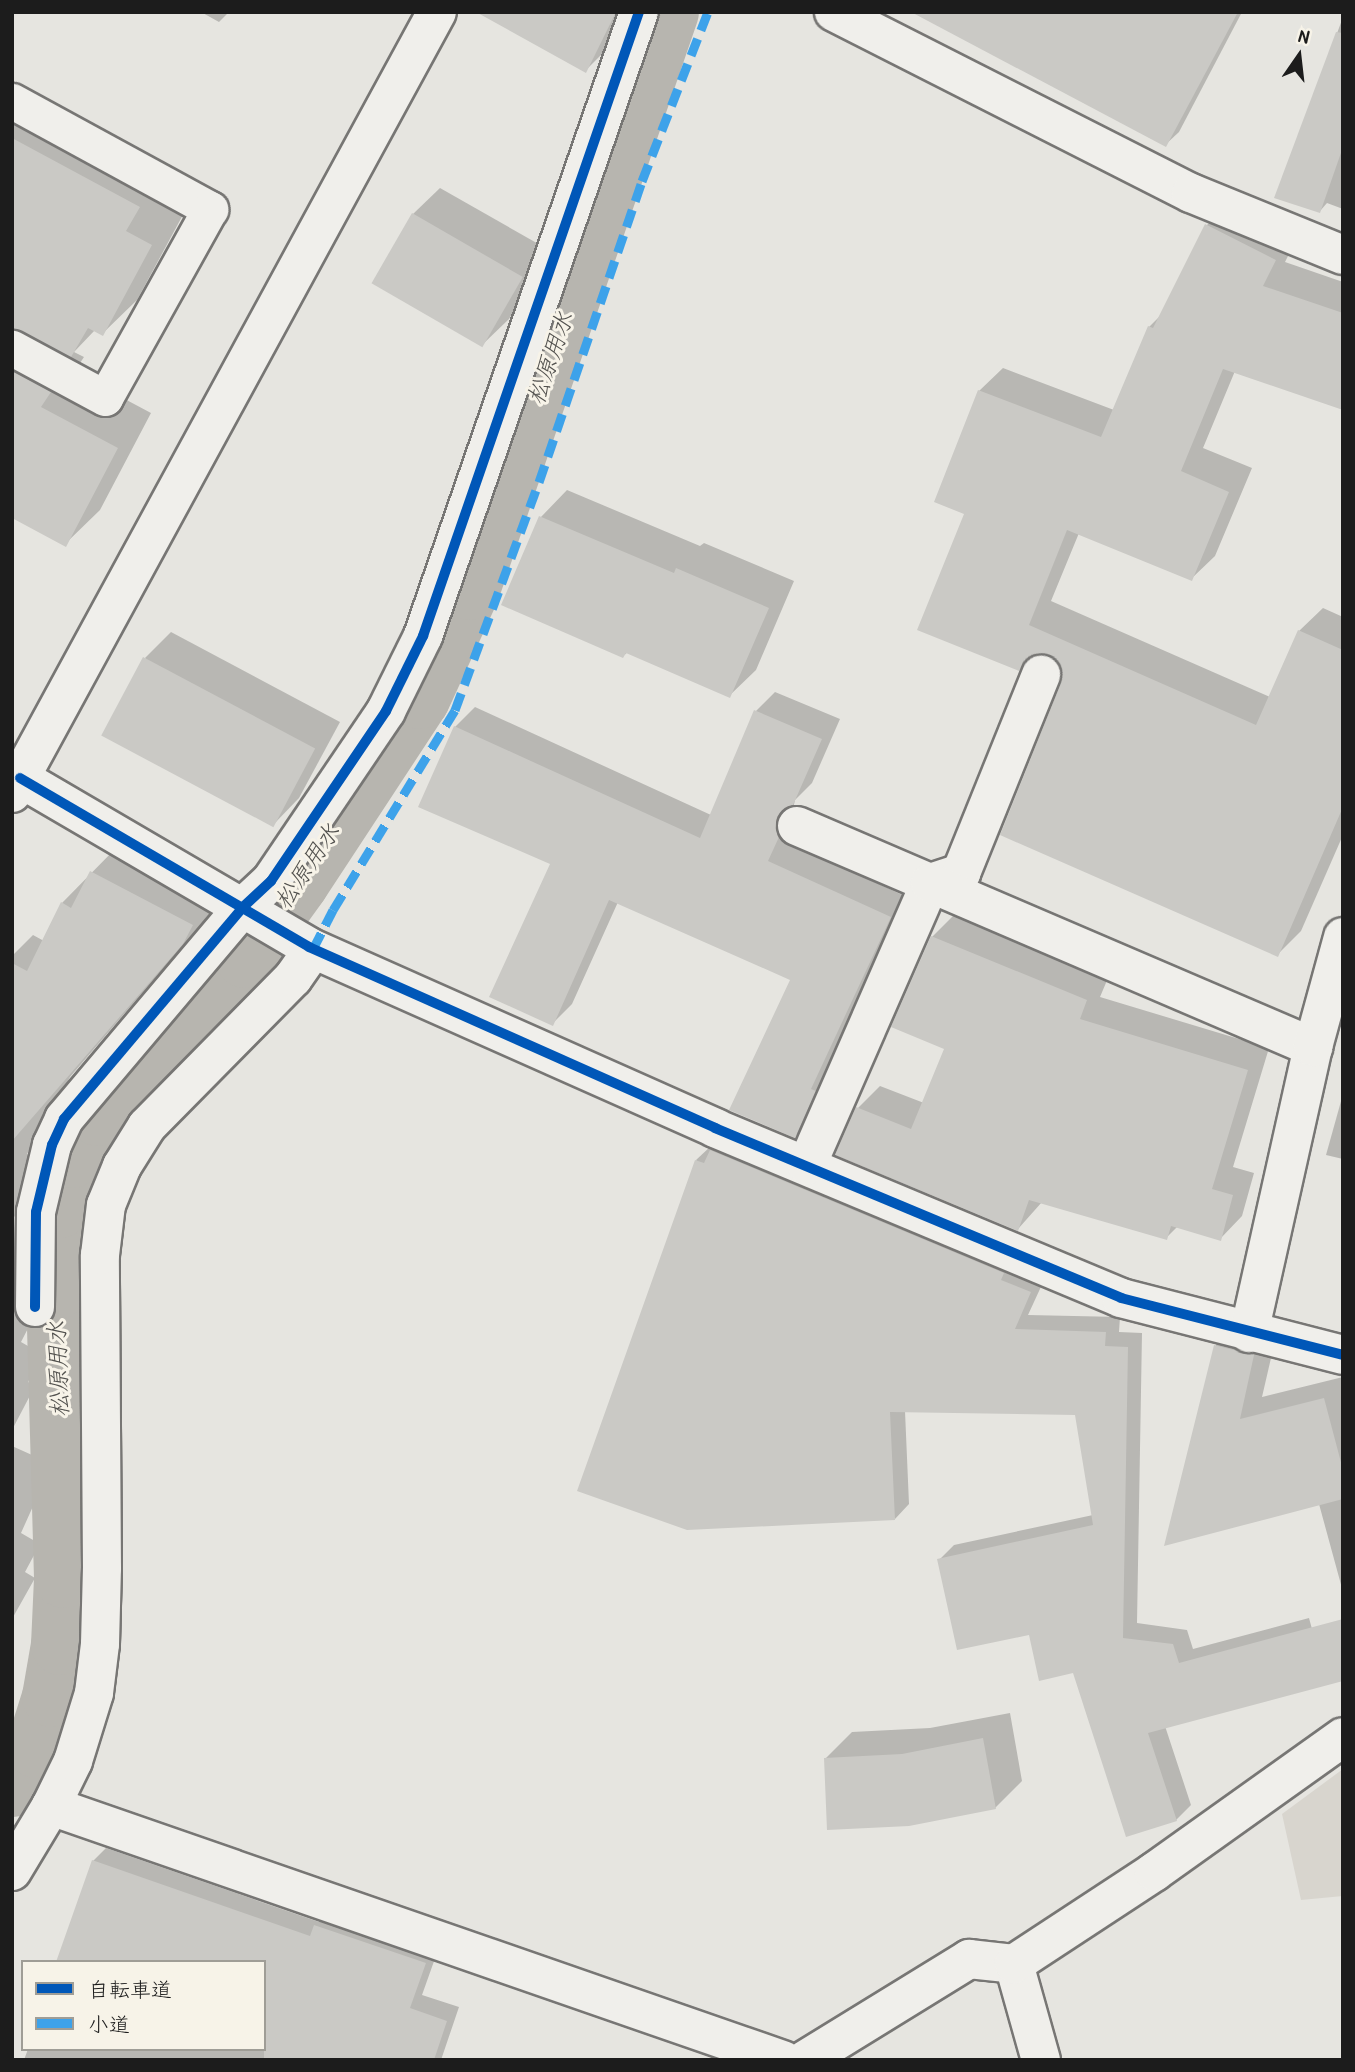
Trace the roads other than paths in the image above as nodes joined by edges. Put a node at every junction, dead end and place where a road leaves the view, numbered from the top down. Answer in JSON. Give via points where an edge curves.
{"nodes":[{"id":1,"x":437,"y":12,"type":"edge"},
{"id":2,"x":639,"y":12,"type":"edge"},
{"id":3,"x":834,"y":12,"type":"edge"},
{"id":4,"x":12,"y":101,"type":"edge"},
{"id":5,"x":1343,"y":255,"type":"edge"},
{"id":6,"x":12,"y":348,"type":"edge"},
{"id":7,"x":1041,"y":675,"type":"dead end"},
{"id":8,"x":16,"y":785,"type":"edge"},
{"id":9,"x":797,"y":826,"type":"dead end"},
{"id":10,"x":930,"y":883,"type":"junction"},
{"id":11,"x":247,"y":911,"type":"junction"},
{"id":12,"x":1343,"y":937,"type":"edge"},
{"id":13,"x":311,"y":948,"type":"junction"},
{"id":14,"x":1313,"y":1047,"type":"junction"},
{"id":15,"x":807,"y":1165,"type":"junction"},
{"id":16,"x":35,"y":1307,"type":"dead end"},
{"id":17,"x":1249,"y":1333,"type":"junction"},
{"id":18,"x":1343,"y":1355,"type":"edge"},
{"id":19,"x":1343,"y":1737,"type":"edge"},
{"id":20,"x":51,"y":1806,"type":"junction"},
{"id":21,"x":12,"y":1871,"type":"edge"},
{"id":22,"x":1014,"y":1964,"type":"junction"},
{"id":23,"x":783,"y":2060,"type":"edge"},
{"id":24,"x":805,"y":2060,"type":"edge"},
{"id":25,"x":1041,"y":2060,"type":"edge"}],
"edges":[{"from":1,"to":8,"type":"street"},
{"from":2,"to":11,"type":"street","via":[[423,636],[386,711]]},
{"from":3,"to":5,"type":"street","via":[[1191,194]]},
{"from":4,"to":6,"type":"lane","via":[[210,209],[105,398]]},
{"from":7,"to":10,"type":"street","via":[[961,873]]},
{"from":8,"to":11,"type":"street"},
{"from":9,"to":10,"type":"street"},
{"from":10,"to":14,"type":"street"},
{"from":10,"to":15,"type":"street"},
{"from":11,"to":13,"type":"street"},
{"from":11,"to":16,"type":"street","via":[[64,1119],[49,1156],[36,1212]]},
{"from":12,"to":14,"type":"street"},
{"from":13,"to":15,"type":"street"},
{"from":13,"to":20,"type":"street","via":[[293,978],[147,1126],[122,1166],[106,1205],[100,1255],[100,1644],[94,1693],[72,1762]]},
{"from":14,"to":17,"type":"street"},
{"from":15,"to":17,"type":"street","via":[[1121,1298]]},
{"from":17,"to":18,"type":"street"},
{"from":19,"to":22,"type":"street","via":[[1154,1872]]},
{"from":20,"to":21,"type":"street"},
{"from":20,"to":23,"type":"street"},
{"from":22,"to":24,"type":"street","via":[[969,1958]]},
{"from":22,"to":25,"type":"street"}]}
